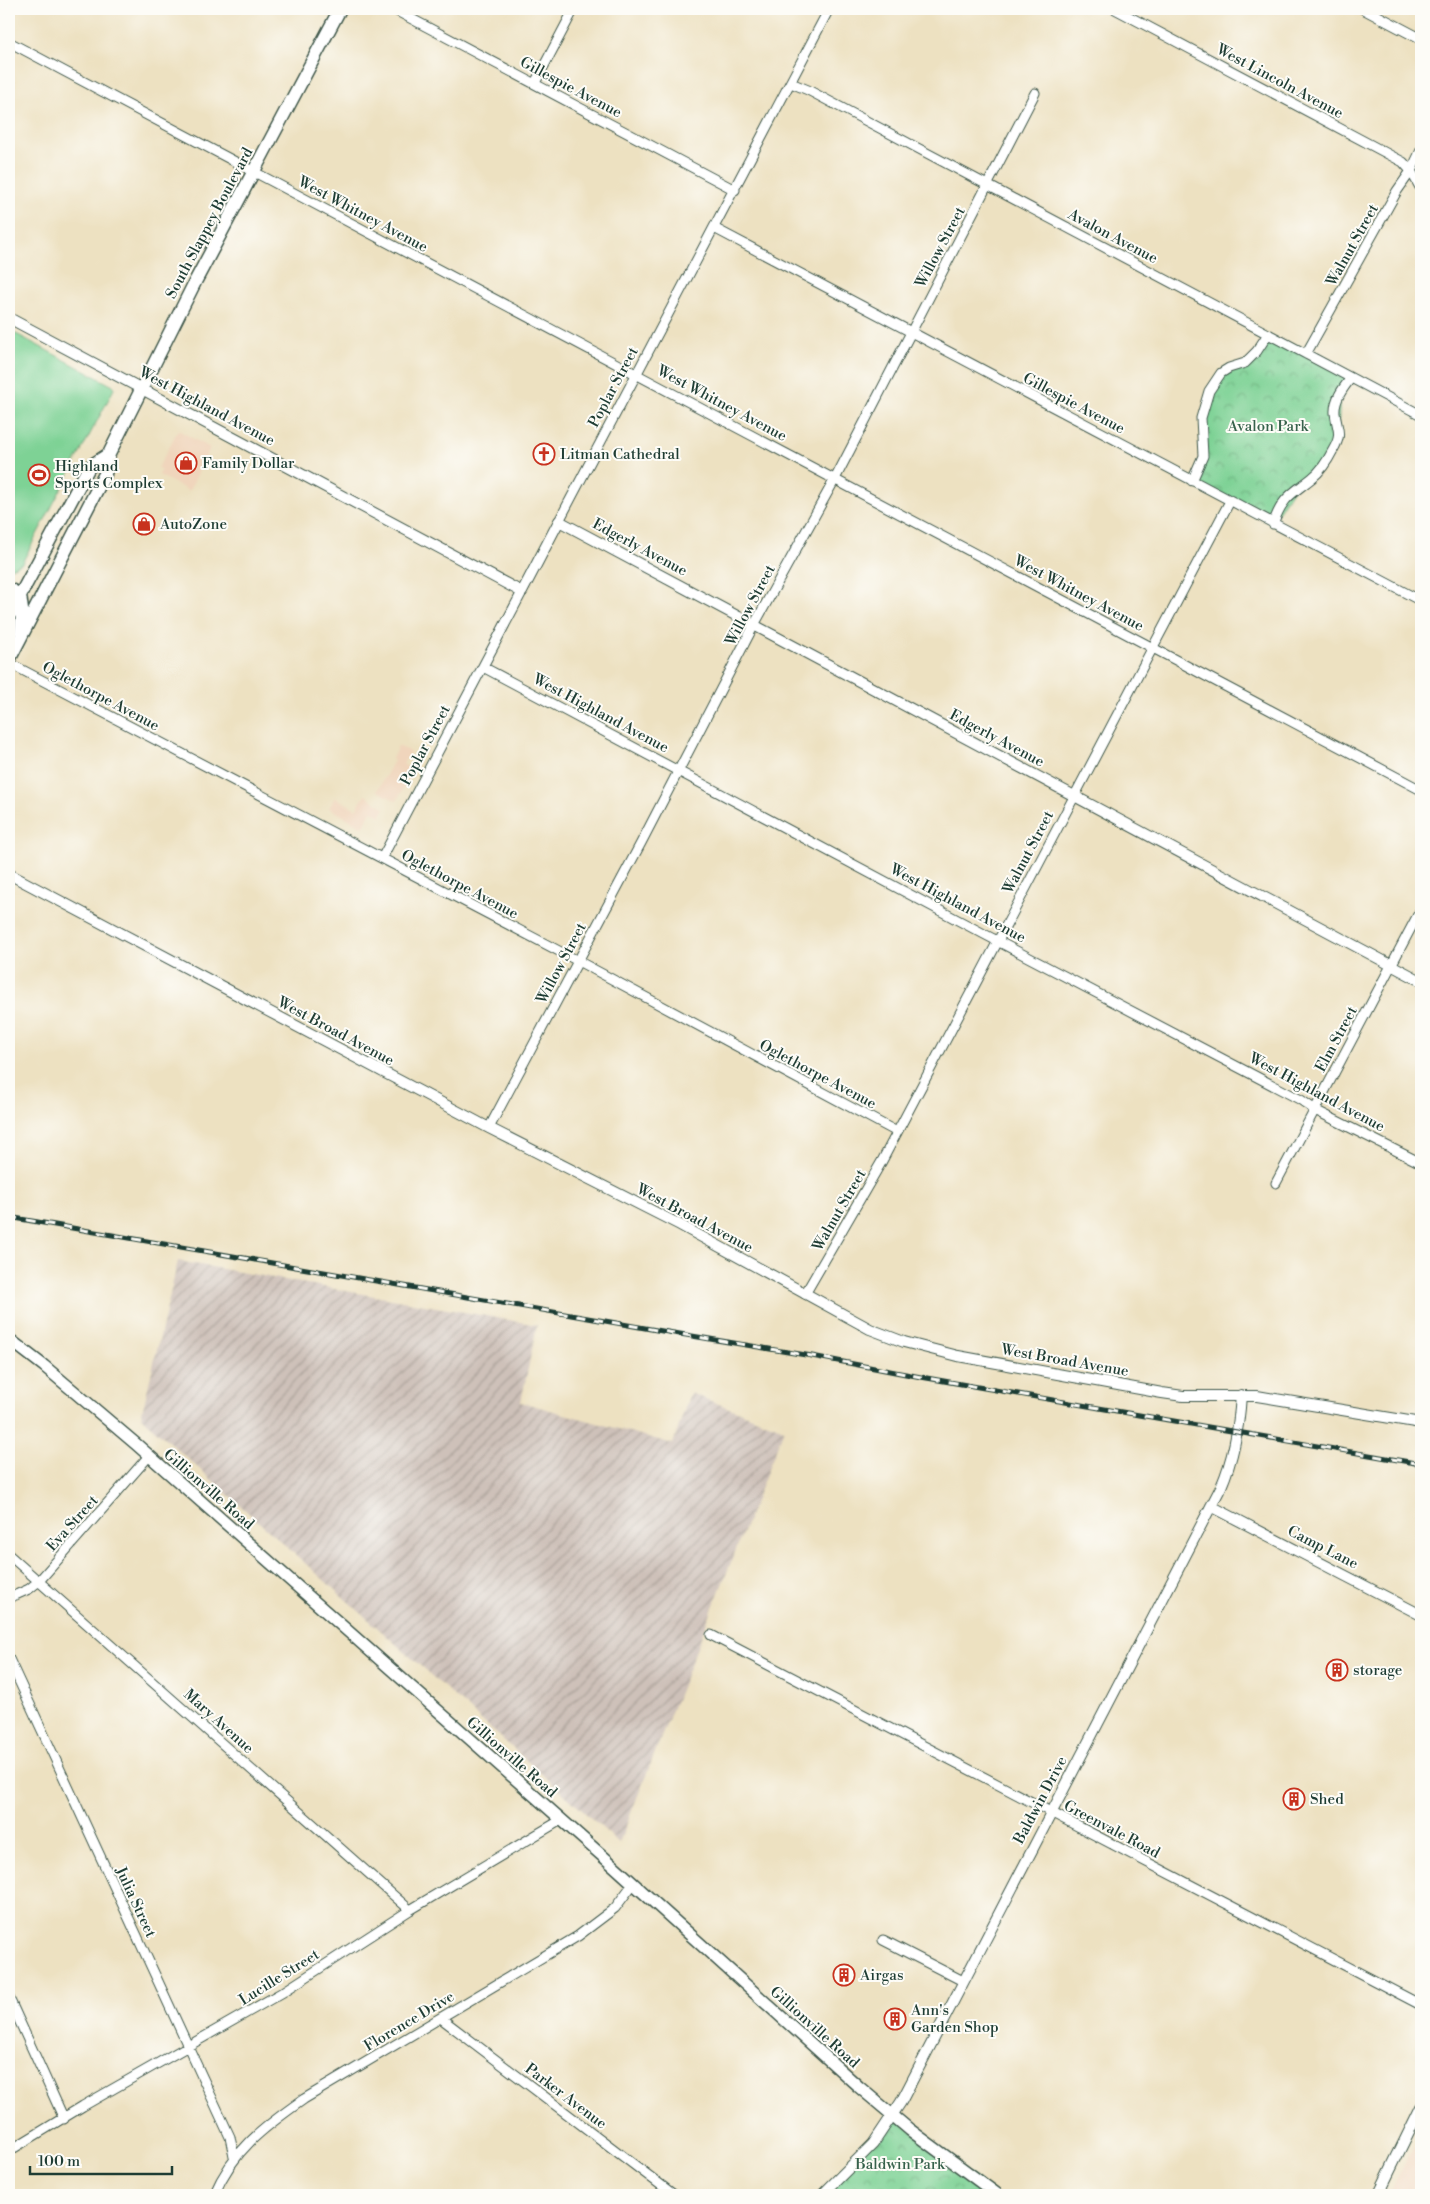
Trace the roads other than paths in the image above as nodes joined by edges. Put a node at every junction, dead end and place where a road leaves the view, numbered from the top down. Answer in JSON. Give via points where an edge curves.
{"nodes":[{"id":1,"x":340,"y":9,"type":"edge"},
{"id":2,"x":393,"y":9,"type":"edge"},
{"id":3,"x":574,"y":9,"type":"edge"},
{"id":4,"x":829,"y":9,"type":"edge"},
{"id":5,"x":1115,"y":9,"type":"edge"},
{"id":6,"x":1364,"y":9,"type":"edge"},
{"id":7,"x":1421,"y":39,"type":"edge"},
{"id":8,"x":9,"y":42,"type":"edge"},
{"id":9,"x":535,"y":83,"type":"junction"},
{"id":10,"x":791,"y":83,"type":"junction"},
{"id":11,"x":1035,"y":93,"type":"dead end"},
{"id":12,"x":1421,"y":150,"type":"edge"},
{"id":13,"x":254,"y":171,"type":"junction"},
{"id":14,"x":1411,"y":171,"type":"junction"},
{"id":15,"x":987,"y":185,"type":"junction"},
{"id":16,"x":1421,"y":189,"type":"edge"},
{"id":17,"x":735,"y":190,"type":"junction"},
{"id":18,"x":714,"y":228,"type":"junction"},
{"id":19,"x":9,"y":318,"type":"edge"},
{"id":20,"x":910,"y":332,"type":"junction"},
{"id":21,"x":1268,"y":334,"type":"junction"},
{"id":22,"x":1306,"y":354,"type":"junction"},
{"id":23,"x":637,"y":374,"type":"junction"},
{"id":24,"x":1351,"y":378,"type":"junction"},
{"id":25,"x":142,"y":388,"type":"junction"},
{"id":26,"x":1421,"y":415,"type":"edge"},
{"id":27,"x":108,"y":454,"type":"junction"},
{"id":28,"x":835,"y":480,"type":"junction"},
{"id":29,"x":1192,"y":481,"type":"junction"},
{"id":30,"x":1230,"y":501,"type":"junction"},
{"id":31,"x":559,"y":522,"type":"junction"},
{"id":32,"x":1273,"y":524,"type":"junction"},
{"id":33,"x":52,"y":576,"type":"junction"},
{"id":34,"x":14,"y":592,"type":"edge"},
{"id":35,"x":522,"y":592,"type":"junction"},
{"id":36,"x":1421,"y":602,"type":"edge"},
{"id":37,"x":9,"y":616,"type":"edge"},
{"id":38,"x":754,"y":625,"type":"junction"},
{"id":39,"x":21,"y":638,"type":"junction"},
{"id":40,"x":1152,"y":648,"type":"junction"},
{"id":41,"x":9,"y":662,"type":"edge"},
{"id":42,"x":483,"y":667,"type":"junction"},
{"id":43,"x":678,"y":771,"type":"junction"},
{"id":44,"x":1421,"y":790,"type":"edge"},
{"id":45,"x":1074,"y":796,"type":"junction"},
{"id":46,"x":382,"y":858,"type":"junction"},
{"id":47,"x":9,"y":874,"type":"edge"},
{"id":48,"x":1421,"y":909,"type":"edge"},
{"id":49,"x":997,"y":940,"type":"junction"},
{"id":50,"x":578,"y":961,"type":"junction"},
{"id":51,"x":1392,"y":965,"type":"junction"},
{"id":52,"x":1421,"y":980,"type":"edge"},
{"id":53,"x":1315,"y":1110,"type":"junction"},
{"id":54,"x":489,"y":1128,"type":"junction"},
{"id":55,"x":897,"y":1132,"type":"junction"},
{"id":56,"x":1421,"y":1163,"type":"edge"},
{"id":57,"x":1276,"y":1183,"type":"dead end"},
{"id":58,"x":805,"y":1294,"type":"junction"},
{"id":59,"x":9,"y":1339,"type":"edge"},
{"id":60,"x":1240,"y":1395,"type":"junction"},
{"id":61,"x":1421,"y":1423,"type":"edge"},
{"id":62,"x":148,"y":1456,"type":"junction"},
{"id":63,"x":1211,"y":1506,"type":"junction"},
{"id":64,"x":9,"y":1555,"type":"edge"},
{"id":65,"x":39,"y":1581,"type":"junction"},
{"id":66,"x":9,"y":1598,"type":"edge"},
{"id":67,"x":1421,"y":1615,"type":"edge"},
{"id":68,"x":711,"y":1635,"type":"dead end"},
{"id":69,"x":9,"y":1659,"type":"edge"},
{"id":70,"x":1051,"y":1812,"type":"junction"},
{"id":71,"x":561,"y":1820,"type":"junction"},
{"id":72,"x":633,"y":1884,"type":"junction"},
{"id":73,"x":410,"y":1910,"type":"junction"},
{"id":74,"x":883,"y":1940,"type":"dead end"},
{"id":75,"x":963,"y":1981,"type":"junction"},
{"id":76,"x":9,"y":1998,"type":"edge"},
{"id":77,"x":1421,"y":2005,"type":"edge"},
{"id":78,"x":442,"y":2019,"type":"junction"},
{"id":79,"x":187,"y":2047,"type":"junction"},
{"id":80,"x":1421,"y":2108,"type":"edge"},
{"id":81,"x":893,"y":2116,"type":"junction"},
{"id":82,"x":64,"y":2119,"type":"junction"},
{"id":83,"x":9,"y":2151,"type":"edge"},
{"id":84,"x":234,"y":2157,"type":"junction"},
{"id":85,"x":214,"y":2195,"type":"edge"},
{"id":86,"x":674,"y":2195,"type":"edge"},
{"id":87,"x":822,"y":2195,"type":"edge"},
{"id":88,"x":998,"y":2195,"type":"edge"},
{"id":89,"x":1378,"y":2195,"type":"edge"}],
"edges":[{"from":1,"to":13,"type":"main road","name":"South Slappey Boulevard"},
{"from":2,"to":9,"type":"street","name":"Gillespie Avenue"},
{"from":3,"to":9,"type":"street"},
{"from":4,"to":10,"type":"street","name":"Poplar Street"},
{"from":5,"to":14,"type":"street","name":"West Lincoln Avenue","via":[[1403,162]]},
{"from":6,"to":7,"type":"street"},
{"from":8,"to":13,"type":"street","name":"West Whitney Avenue"},
{"from":9,"to":17,"type":"street","name":"Gillespie Avenue"},
{"from":10,"to":15,"type":"street","name":"Avalon Avenue"},
{"from":10,"to":17,"type":"street","name":"Poplar Street"},
{"from":11,"to":15,"type":"street","name":"Willow Street"},
{"from":12,"to":14,"type":"street","name":"Walnut Street"},
{"from":13,"to":23,"type":"street","name":"West Whitney Avenue"},
{"from":13,"to":25,"type":"main road","name":"South Slappey Boulevard"},
{"from":14,"to":16,"type":"street","name":"West Lincoln Avenue"},
{"from":14,"to":22,"type":"street","name":"Walnut Street"},
{"from":15,"to":20,"type":"street","name":"Willow Street"},
{"from":15,"to":21,"type":"street","name":"Avalon Avenue"},
{"from":17,"to":18,"type":"street","name":"Poplar Street"},
{"from":18,"to":20,"type":"street","name":"Gillespie Avenue"},
{"from":18,"to":23,"type":"street","name":"Poplar Street"},
{"from":19,"to":25,"type":"street","name":"West Highland Avenue"},
{"from":20,"to":28,"type":"street","name":"Willow Street"},
{"from":20,"to":29,"type":"street","name":"Gillespie Avenue"},
{"from":21,"to":22,"type":"street","name":"Avalon Avenue"},
{"from":21,"to":29,"type":"street","via":[[1245,363],[1229,368],[1209,391],[1201,418],[1203,456]]},
{"from":22,"to":24,"type":"street","name":"Avalon Avenue"},
{"from":23,"to":28,"type":"street","name":"West Whitney Avenue"},
{"from":23,"to":31,"type":"street","name":"Poplar Street"},
{"from":24,"to":26,"type":"street","name":"Avalon Avenue"},
{"from":24,"to":32,"type":"street","via":[[1341,390],[1335,410],[1340,435],[1334,449],[1314,477],[1284,500]]},
{"from":25,"to":27,"type":"main road","name":"South Slappey Boulevard"},
{"from":25,"to":35,"type":"street","name":"West Highland Avenue"},
{"from":27,"to":33,"type":"main road","name":"South Slappey Boulevard","via":[[105,474]]},
{"from":27,"to":34,"type":"main road","name":"South Slappey Boulevard","via":[[90,467]]},
{"from":28,"to":38,"type":"street","name":"Willow Street"},
{"from":28,"to":40,"type":"street","name":"West Whitney Avenue"},
{"from":29,"to":30,"type":"street","name":"Gillespie Avenue"},
{"from":30,"to":32,"type":"street","name":"Gillespie Avenue"},
{"from":30,"to":40,"type":"street","name":"Walnut Street"},
{"from":31,"to":35,"type":"street","name":"Poplar Street"},
{"from":31,"to":38,"type":"street","name":"Edgerly Avenue"},
{"from":32,"to":36,"type":"street","name":"Gillespie Avenue"},
{"from":33,"to":34,"type":"main road","via":[[29,592]]},
{"from":33,"to":39,"type":"main road","name":"South Slappey Boulevard"},
{"from":34,"to":37,"type":"main road","name":"South Slappey Boulevard"},
{"from":34,"to":39,"type":"main road","via":[[22,610]]},
{"from":35,"to":42,"type":"street","name":"Poplar Street"},
{"from":38,"to":43,"type":"street","name":"Willow Street"},
{"from":38,"to":45,"type":"street","name":"Edgerly Avenue"},
{"from":39,"to":41,"type":"main road","name":"South Slappey Boulevard"},
{"from":40,"to":44,"type":"street","name":"West Whitney Avenue"},
{"from":40,"to":45,"type":"street","name":"Walnut Street"},
{"from":41,"to":46,"type":"street","name":"Oglethorpe Avenue"},
{"from":42,"to":43,"type":"street","name":"West Highland Avenue"},
{"from":42,"to":46,"type":"street","name":"Poplar Street"},
{"from":43,"to":49,"type":"street","name":"West Highland Avenue"},
{"from":43,"to":50,"type":"street","name":"Willow Street"},
{"from":45,"to":49,"type":"street","name":"Walnut Street"},
{"from":45,"to":51,"type":"street","name":"Edgerly Avenue"},
{"from":46,"to":50,"type":"street","name":"Oglethorpe Avenue"},
{"from":47,"to":54,"type":"street","name":"West Broad Avenue"},
{"from":48,"to":51,"type":"street","name":"Elm Street"},
{"from":49,"to":53,"type":"street","name":"West Highland Avenue"},
{"from":49,"to":55,"type":"street","name":"Walnut Street"},
{"from":50,"to":54,"type":"street","name":"Willow Street"},
{"from":50,"to":55,"type":"street","name":"Oglethorpe Avenue"},
{"from":51,"to":52,"type":"street","name":"Edgerly Avenue"},
{"from":51,"to":53,"type":"street","name":"Elm Street"},
{"from":53,"to":56,"type":"street","name":"West Highland Avenue"},
{"from":53,"to":57,"type":"street","name":"Elm Street"},
{"from":54,"to":58,"type":"street","name":"West Broad Avenue","via":[[680,1225]]},
{"from":55,"to":58,"type":"street","name":"Walnut Street"},
{"from":58,"to":60,"type":"street","name":"West Broad Avenue","via":[[870,1329],[958,1356],[1183,1396]]},
{"from":59,"to":62,"type":"main road","name":"Gillionville Road"},
{"from":60,"to":61,"type":"street","name":"West Broad Avenue"},
{"from":60,"to":63,"type":"street","name":"Baldwin Drive","via":[[1233,1454]]},
{"from":62,"to":65,"type":"street","name":"Eva Street"},
{"from":62,"to":71,"type":"main road","name":"Gillionville Road"},
{"from":63,"to":67,"type":"street","name":"Camp Lane"},
{"from":63,"to":70,"type":"street","name":"Baldwin Drive"},
{"from":64,"to":65,"type":"street","name":"Mary Avenue"},
{"from":65,"to":66,"type":"street","name":"Eva Street"},
{"from":65,"to":73,"type":"street","name":"Mary Avenue"},
{"from":68,"to":70,"type":"street","name":"Greenvale Road"},
{"from":69,"to":79,"type":"street","name":"Julia Street"},
{"from":70,"to":75,"type":"street","name":"Baldwin Drive"},
{"from":70,"to":77,"type":"street","name":"Greenvale Road"},
{"from":71,"to":72,"type":"main road","name":"Gillionville Road"},
{"from":71,"to":73,"type":"street","name":"Lucille Street"},
{"from":72,"to":78,"type":"street","name":"Florence Drive","via":[[601,1920]]},
{"from":72,"to":81,"type":"main road","name":"Gillionville Road"},
{"from":73,"to":79,"type":"street","name":"Lucille Street","via":[[283,1992]]},
{"from":74,"to":75,"type":"street"},
{"from":75,"to":81,"type":"street","name":"Baldwin Drive"},
{"from":76,"to":82,"type":"street"},
{"from":78,"to":84,"type":"street","name":"Florence Drive","via":[[304,2099],[262,2130]]},
{"from":78,"to":86,"type":"street","name":"Parker Avenue"},
{"from":79,"to":82,"type":"street","name":"Lucille Street"},
{"from":79,"to":84,"type":"street","name":"Julia Street","via":[[230,2137]]},
{"from":80,"to":89,"type":"street"},
{"from":81,"to":87,"type":"street","name":"Baldwin Drive","via":[[873,2144]]},
{"from":81,"to":88,"type":"main road","name":"Gillionville Road"},
{"from":82,"to":83,"type":"street","name":"Lucille Street"},
{"from":84,"to":85,"type":"street","name":"Florence Drive"}]}
